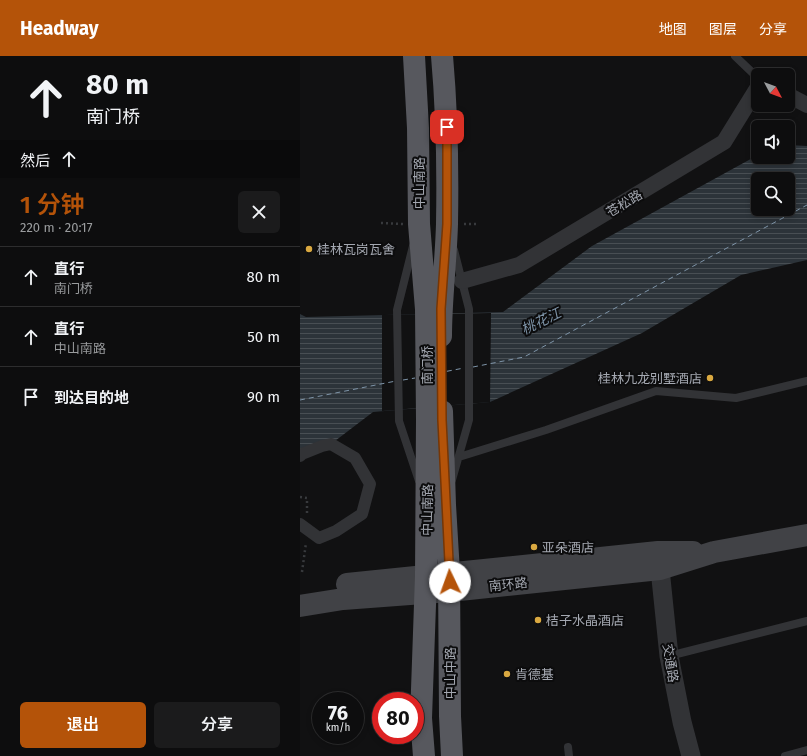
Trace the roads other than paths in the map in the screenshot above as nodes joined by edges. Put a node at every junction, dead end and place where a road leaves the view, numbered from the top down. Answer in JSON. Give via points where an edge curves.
{"nodes":[{"id":1,"x":414,"y":56,"type":"edge"},
{"id":2,"x":442,"y":56,"type":"edge"},
{"id":3,"x":735,"y":56,"type":"edge"},
{"id":4,"x":751,"y":71,"type":"edge"},
{"id":5,"x":751,"y":98,"type":"edge"},
{"id":6,"x":795,"y":99,"type":"edge"},
{"id":7,"x":807,"y":105,"type":"edge"},
{"id":8,"x":419,"y":224,"type":"junction"},
{"id":9,"x":447,"y":224,"type":"junction"},
{"id":10,"x":462,"y":281,"type":"junction"},
{"id":11,"x":434,"y":309,"type":"junction"},
{"id":12,"x":807,"y":381,"type":"edge"},
{"id":13,"x":434,"y":420,"type":"joint"},
{"id":14,"x":300,"y":456,"type":"edge"},
{"id":15,"x":459,"y":457,"type":"junction"},
{"id":16,"x":436,"y":505,"type":"junction"},
{"id":17,"x":300,"y":524,"type":"edge"},
{"id":18,"x":807,"y":535,"type":"edge"},
{"id":19,"x":714,"y":552,"type":"junction"},
{"id":20,"x":660,"y":569,"type":"junction"},
{"id":21,"x":450,"y":582,"type":"junction"},
{"id":22,"x":426,"y":584,"type":"junction"},
{"id":23,"x":300,"y":593,"type":"edge"},
{"id":24,"x":300,"y":606,"type":"edge"},
{"id":25,"x":807,"y":622,"type":"edge"},
{"id":26,"x":669,"y":656,"type":"junction"},
{"id":27,"x":568,"y":747,"type":"dead end"},
{"id":28,"x":807,"y":750,"type":"edge"},
{"id":29,"x":424,"y":756,"type":"edge"},
{"id":30,"x":452,"y":756,"type":"edge"},
{"id":31,"x":569,"y":756,"type":"edge"},
{"id":32,"x":691,"y":756,"type":"edge"},
{"id":33,"x":785,"y":756,"type":"edge"}],
"edges":[{"from":1,"to":8,"type":"highway","name":"中山南路"},
{"from":2,"to":9,"type":"highway","via":[[447,127]]},
{"from":3,"to":4,"type":"lane"},
{"from":5,"to":10,"type":"street","name":"苍松路","via":[[724,142],[519,265]]},
{"from":6,"to":7,"type":"street"},
{"from":8,"to":11,"type":"highway","name":"中山南路"},
{"from":8,"to":16,"type":"lane","via":[[397,310],[399,421]]},
{"from":9,"to":10,"type":"lane"},
{"from":9,"to":11,"type":"highway"},
{"from":10,"to":15,"type":"lane","via":[[469,309],[469,420]]},
{"from":11,"to":13,"type":"highway","name":"南门桥"},
{"from":12,"to":15,"type":"lane","via":[[736,398],[656,391],[546,430]]},
{"from":13,"to":16,"type":"highway","name":"中山南路"},
{"from":14,"to":17,"type":"street","via":[[331,444],[355,458],[370,484],[362,514],[336,531],[319,538]]},
{"from":15,"to":16,"type":"lane"},
{"from":16,"to":21,"type":"highway","name":"中山南路"},
{"from":16,"to":22,"type":"highway","name":"中山南路"},
{"from":18,"to":19,"type":"main road","name":"南环路"},
{"from":19,"to":20,"type":"main road","name":"南环路"},
{"from":19,"to":21,"type":"main road","name":"南环路","via":[[658,552]]},
{"from":20,"to":21,"type":"main road","name":"南环路"},
{"from":20,"to":26,"type":"street","name":"交通路"},
{"from":21,"to":22,"type":"main road","name":"南环路"},
{"from":21,"to":30,"type":"highway","name":"中山中路"},
{"from":22,"to":23,"type":"main road","name":"南环路","via":[[341,584]]},
{"from":22,"to":24,"type":"main road","name":"南环路"},
{"from":22,"to":29,"type":"highway","name":"中山中路","via":[[421,718]]},
{"from":25,"to":26,"type":"lane"},
{"from":26,"to":32,"type":"street","name":"交通路"},
{"from":27,"to":31,"type":"lane"},
{"from":28,"to":33,"type":"lane"}]}
